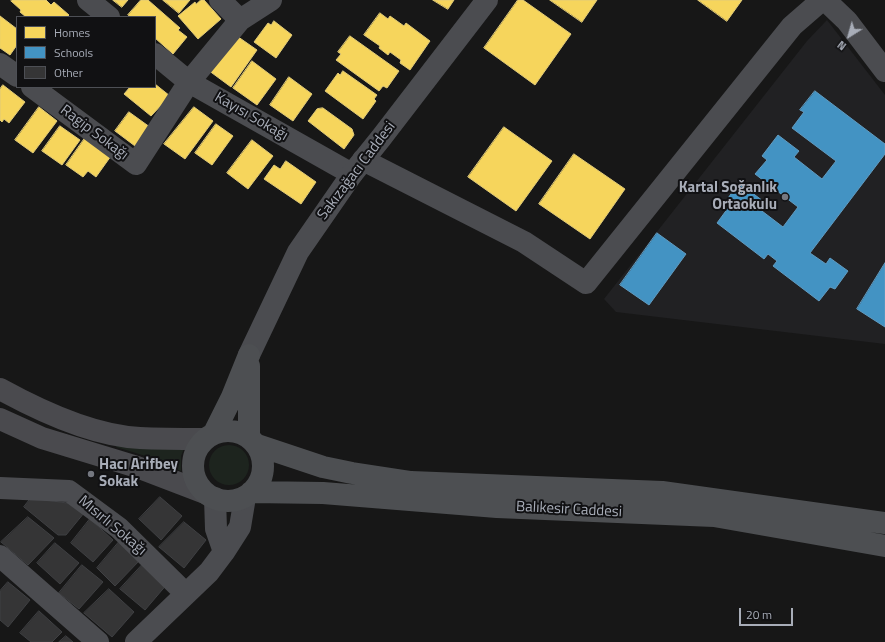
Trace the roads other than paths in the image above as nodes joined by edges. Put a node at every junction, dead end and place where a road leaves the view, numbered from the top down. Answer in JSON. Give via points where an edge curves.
{"nodes":[{"id":1,"x":88,"y":0,"type":"edge"},
{"id":2,"x":220,"y":0,"type":"edge"},
{"id":3,"x":271,"y":0,"type":"edge"},
{"id":4,"x":487,"y":0,"type":"edge"},
{"id":5,"x":823,"y":0,"type":"edge"},
{"id":6,"x":108,"y":16,"type":"edge"},
{"id":7,"x":240,"y":20,"type":"junction"},
{"id":8,"x":156,"y":55,"type":"edge"},
{"id":9,"x":0,"y":64,"type":"edge"},
{"id":10,"x":885,"y":71,"type":"edge"},
{"id":11,"x":16,"y":75,"type":"edge"},
{"id":12,"x":189,"y":82,"type":"junction"},
{"id":13,"x":33,"y":88,"type":"edge"},
{"id":14,"x":357,"y":167,"type":"junction"},
{"id":15,"x":249,"y":355,"type":"junction"},
{"id":16,"x":0,"y":388,"type":"edge"},
{"id":17,"x":0,"y":420,"type":"edge"},
{"id":18,"x":209,"y":436,"type":"junction"},
{"id":19,"x":253,"y":441,"type":"junction"},
{"id":20,"x":0,"y":488,"type":"edge"},
{"id":21,"x":248,"y":494,"type":"junction"},
{"id":22,"x":210,"y":495,"type":"junction"},
{"id":23,"x":885,"y":523,"type":"edge"},
{"id":24,"x":885,"y":546,"type":"edge"},
{"id":25,"x":224,"y":552,"type":"junction"},
{"id":26,"x":0,"y":556,"type":"edge"},
{"id":27,"x":186,"y":594,"type":"junction"},
{"id":28,"x":98,"y":642,"type":"edge"},
{"id":29,"x":136,"y":642,"type":"edge"}],
"edges":[{"from":1,"to":6,"type":"street"},
{"from":2,"to":7,"type":"street"},
{"from":3,"to":7,"type":"street"},
{"from":4,"to":14,"type":"street","name":"Sakızağacı Caddesi"},
{"from":5,"to":10,"type":"street","via":[[847,22]]},
{"from":5,"to":14,"type":"street","name":"Kayısı Sokağı","via":[[792,26],[586,283],[524,242]]},
{"from":7,"to":12,"type":"street"},
{"from":8,"to":12,"type":"street","name":"Kayısı Sokağı"},
{"from":9,"to":11,"type":"street"},
{"from":12,"to":13,"type":"street","name":"Ragip Sokağı","via":[[136,164]]},
{"from":12,"to":14,"type":"street","name":"Kayısı Sokağı"},
{"from":14,"to":15,"type":"street","name":"Sakızağacı Caddesi","via":[[298,252]]},
{"from":15,"to":18,"type":"main road","via":[[232,397]]},
{"from":15,"to":19,"type":"main road"},
{"from":16,"to":18,"type":"main road","via":[[40,410],[106,433],[139,438]]},
{"from":17,"to":22,"type":"main road","via":[[42,438],[138,468]]},
{"from":18,"to":19,"type":"main road","via":[[226,430],[238,432]]},
{"from":18,"to":22,"type":"main road","via":[[197,449],[193,460],[193,472],[198,484]]},
{"from":19,"to":21,"type":"main road","via":[[262,456],[263,467],[256,488]]},
{"from":19,"to":23,"type":"main road","name":"Balıkesir Caddesi","via":[[323,467],[411,482],[662,492]]},
{"from":20,"to":27,"type":"street","name":"Mısırlı Sokağı","via":[[69,491],[119,528]]},
{"from":21,"to":22,"type":"main road","via":[[237,500],[226,501]]},
{"from":21,"to":24,"type":"main road","name":"Balıkesir Caddesi","via":[[323,493],[497,507],[714,516]]},
{"from":21,"to":25,"type":"street","via":[[240,527]]},
{"from":22,"to":25,"type":"street","via":[[216,529]]},
{"from":25,"to":27,"type":"street","via":[[209,572]]},
{"from":26,"to":28,"type":"street"},
{"from":27,"to":29,"type":"street"}]}
